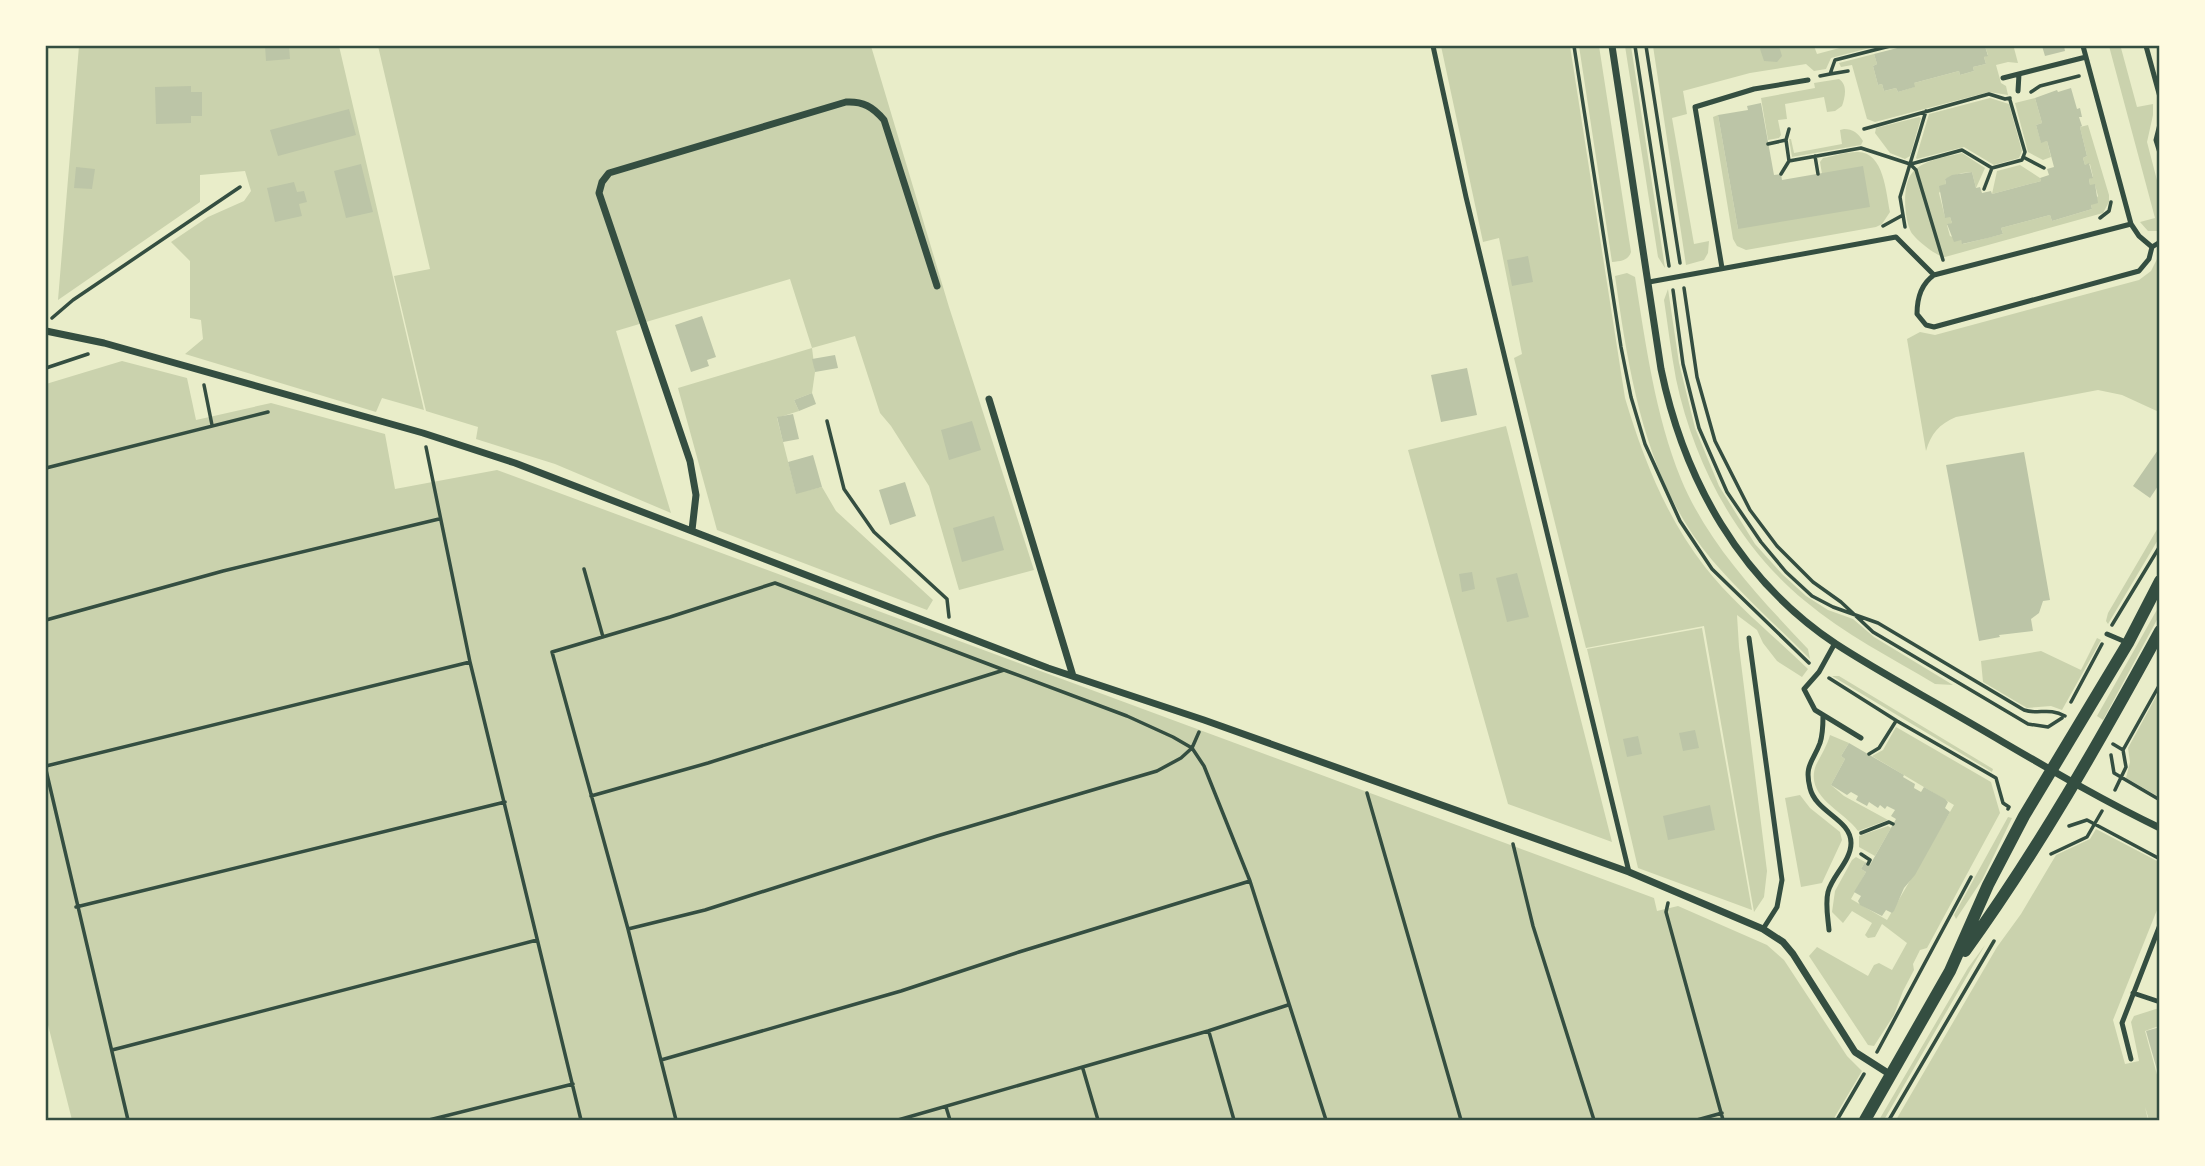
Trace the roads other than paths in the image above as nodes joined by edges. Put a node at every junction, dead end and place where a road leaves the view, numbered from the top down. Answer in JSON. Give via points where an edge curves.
{"nodes":[{"id":1,"x":1433,"y":46,"type":"edge"},
{"id":2,"x":1612,"y":46,"type":"edge"},
{"id":3,"x":2082,"y":46,"type":"edge"},
{"id":4,"x":2146,"y":46,"type":"edge"},
{"id":5,"x":2086,"y":57,"type":"junction"},
{"id":6,"x":2019,"y":74,"type":"junction"},
{"id":7,"x":2003,"y":78,"type":"dead end"},
{"id":8,"x":1808,"y":80,"type":"dead end"},
{"id":9,"x":2019,"y":93,"type":"road end"},
{"id":10,"x":2160,"y":97,"type":"edge"},
{"id":11,"x":2160,"y":124,"type":"edge"},
{"id":12,"x":2160,"y":153,"type":"edge"},
{"id":13,"x":2131,"y":224,"type":"junction"},
{"id":14,"x":2160,"y":242,"type":"edge"},
{"id":15,"x":2151,"y":247,"type":"junction"},
{"id":16,"x":1722,"y":268,"type":"junction"},
{"id":17,"x":1934,"y":275,"type":"junction"},
{"id":18,"x":1649,"y":282,"type":"junction"},
{"id":19,"x":937,"y":286,"type":"dead end"},
{"id":20,"x":46,"y":331,"type":"edge"},
{"id":21,"x":989,"y":399,"type":"dead end"},
{"id":22,"x":692,"y":530,"type":"junction"},
{"id":23,"x":2160,"y":581,"type":"edge"},
{"id":24,"x":2160,"y":631,"type":"edge"},
{"id":25,"x":2107,"y":634,"type":"road end"},
{"id":26,"x":1749,"y":638,"type":"dead end"},
{"id":27,"x":1835,"y":643,"type":"junction"},
{"id":28,"x":2128,"y":643,"type":"junction"},
{"id":29,"x":1073,"y":676,"type":"junction"},
{"id":30,"x":1824,"y":716,"type":"junction"},
{"id":31,"x":1861,"y":738,"type":"dead end"},
{"id":32,"x":2052,"y":770,"type":"junction"},
{"id":33,"x":2076,"y":783,"type":"junction"},
{"id":34,"x":2160,"y":828,"type":"edge"},
{"id":35,"x":1629,"y":873,"type":"junction"},
{"id":36,"x":2160,"y":925,"type":"edge"},
{"id":37,"x":1763,"y":929,"type":"junction"},
{"id":38,"x":1829,"y":930,"type":"dead end"},
{"id":39,"x":1950,"y":971,"type":"junction"},
{"id":40,"x":2133,"y":993,"type":"junction"},
{"id":41,"x":2160,"y":1002,"type":"edge"},
{"id":42,"x":2132,"y":1059,"type":"dead end"},
{"id":43,"x":1891,"y":1075,"type":"junction"},
{"id":44,"x":1865,"y":1121,"type":"edge"}],
"edges":[{"from":1,"to":35,"type":"lane"},
{"from":2,"to":18,"type":"street"},
{"from":3,"to":5,"type":"lane"},
{"from":4,"to":10,"type":"lane"},
{"from":5,"to":6,"type":"lane"},
{"from":5,"to":13,"type":"lane"},
{"from":6,"to":7,"type":"lane"},
{"from":6,"to":9,"type":"lane"},
{"from":8,"to":16,"type":"lane","via":[[1754,89],[1695,107]]},
{"from":11,"to":12,"type":"lane","via":[[2156,140]]},
{"from":13,"to":15,"type":"lane"},
{"from":13,"to":17,"type":"lane"},
{"from":14,"to":15,"type":"lane"},
{"from":15,"to":17,"type":"lane","via":[[2149,259],[2139,271],[1934,327],[1917,314],[1922,289]]},
{"from":16,"to":17,"type":"lane","via":[[1896,237]]},
{"from":16,"to":18,"type":"lane"},
{"from":18,"to":27,"type":"street","via":[[1670,410],[1699,487],[1748,562],[1802,618]]},
{"from":19,"to":22,"type":"street","via":[[884,120],[860,102],[846,102],[610,173],[599,193],[690,461],[696,495]]},
{"from":20,"to":22,"type":"street","via":[[104,343],[423,433]]},
{"from":21,"to":29,"type":"street"},
{"from":22,"to":29,"type":"street"},
{"from":23,"to":28,"type":"street"},
{"from":24,"to":33,"type":"street"},
{"from":25,"to":28,"type":"lane"},
{"from":26,"to":37,"type":"lane","via":[[1782,880],[1777,907]]},
{"from":27,"to":30,"type":"lane","via":[[1804,689],[1810,705]]},
{"from":27,"to":32,"type":"street"},
{"from":28,"to":32,"type":"street"},
{"from":29,"to":35,"type":"street"},
{"from":30,"to":31,"type":"lane"},
{"from":30,"to":38,"type":"lane","via":[[1823,734],[1807,776],[1815,802],[1843,824],[1850,837],[1848,853],[1828,892]]},
{"from":32,"to":33,"type":"street"},
{"from":32,"to":39,"type":"street","via":[[1999,863]]},
{"from":33,"to":34,"type":"street"},
{"from":33,"to":39,"type":"street"},
{"from":35,"to":37,"type":"street"},
{"from":36,"to":40,"type":"lane"},
{"from":37,"to":43,"type":"street","via":[[1793,954],[1855,1052]]},
{"from":39,"to":43,"type":"street"},
{"from":40,"to":41,"type":"lane"},
{"from":40,"to":42,"type":"lane","via":[[2122,1023]]},
{"from":43,"to":44,"type":"street"}]}
